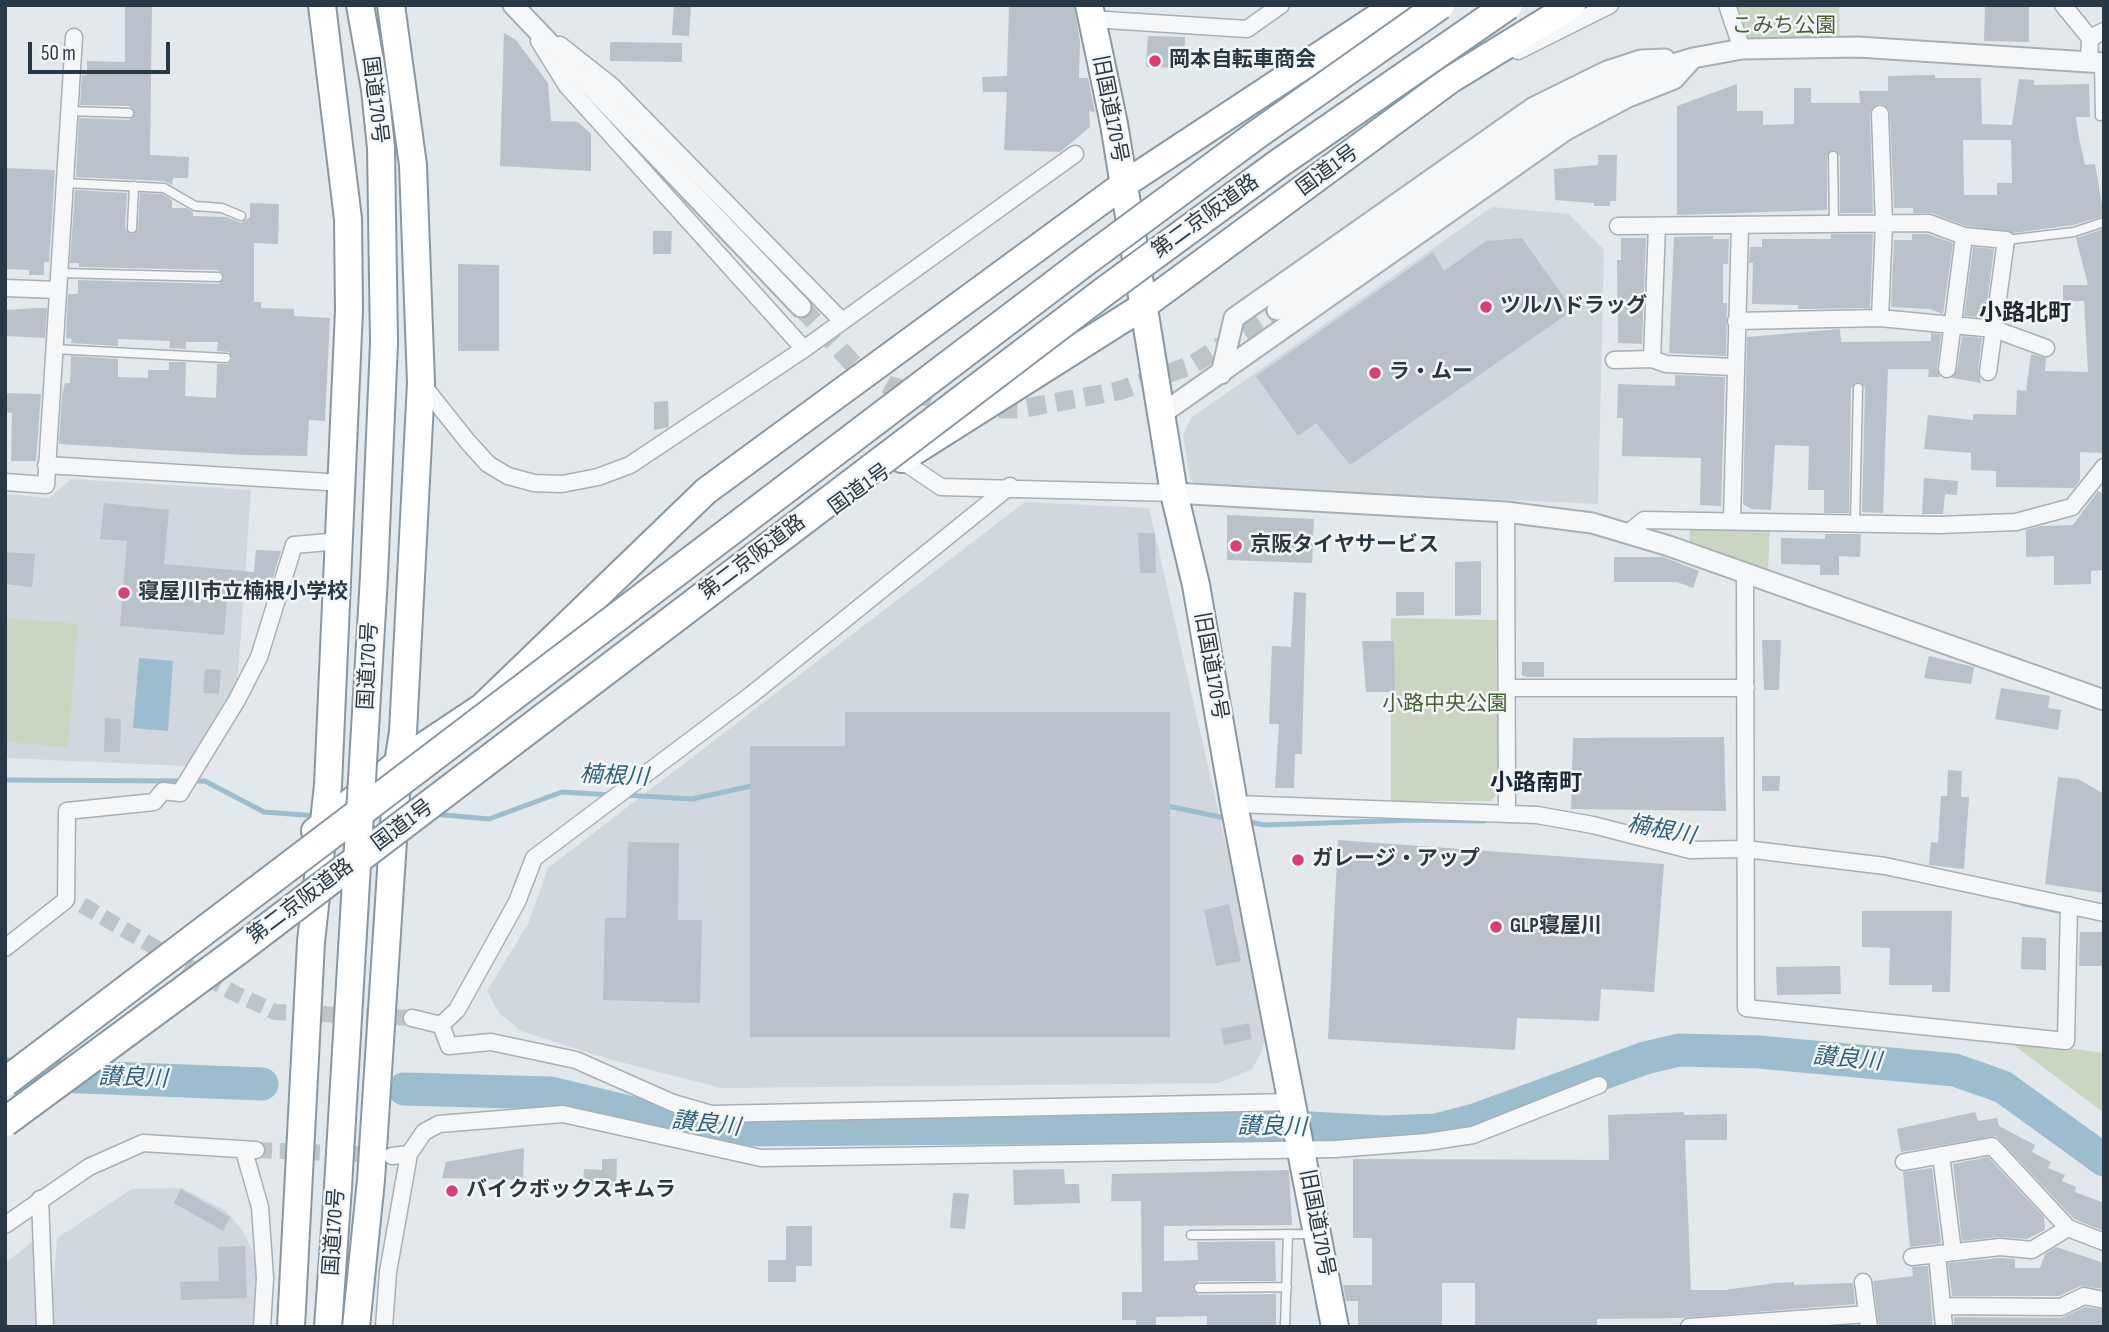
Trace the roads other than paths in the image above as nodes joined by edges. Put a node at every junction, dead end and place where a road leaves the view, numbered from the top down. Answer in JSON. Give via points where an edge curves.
{"nodes":[{"id":1,"x":321,"y":5,"type":"edge"},
{"id":2,"x":360,"y":5,"type":"edge"},
{"id":3,"x":391,"y":5,"type":"edge"},
{"id":4,"x":1281,"y":5,"type":"edge"},
{"id":5,"x":1396,"y":5,"type":"edge"},
{"id":6,"x":1440,"y":5,"type":"edge"},
{"id":7,"x":1508,"y":5,"type":"edge"},
{"id":8,"x":1572,"y":5,"type":"edge"},
{"id":9,"x":1610,"y":5,"type":"edge"},
{"id":10,"x":1727,"y":5,"type":"edge"},
{"id":11,"x":2063,"y":5,"type":"edge"},
{"id":12,"x":519,"y":11,"type":"edge"},
{"id":13,"x":1090,"y":12,"type":"edge"},
{"id":14,"x":2097,"y":35,"type":"edge"},
{"id":15,"x":74,"y":37,"type":"dead end"},
{"id":16,"x":1742,"y":48,"type":"junction"},
{"id":17,"x":1693,"y":58,"type":"junction"},
{"id":18,"x":2097,"y":63,"type":"edge"},
{"id":19,"x":1450,"y":80,"type":"junction"},
{"id":20,"x":69,"y":111,"type":"junction"},
{"id":21,"x":129,"y":113,"type":"dead end"},
{"id":22,"x":1880,"y":114,"type":"dead end"},
{"id":23,"x":2100,"y":116,"type":"dead end"},
{"id":24,"x":1075,"y":154,"type":"dead end"},
{"id":25,"x":1833,"y":156,"type":"dead end"},
{"id":26,"x":65,"y":183,"type":"junction"},
{"id":27,"x":1123,"y":185,"type":"junction"},
{"id":28,"x":134,"y":186,"type":"junction"},
{"id":29,"x":241,"y":216,"type":"dead end"},
{"id":30,"x":2104,"y":222,"type":"edge"},
{"id":31,"x":1834,"y":224,"type":"junction"},
{"id":32,"x":1884,"y":224,"type":"junction"},
{"id":33,"x":1740,"y":225,"type":"junction"},
{"id":34,"x":1618,"y":226,"type":"dead end"},
{"id":35,"x":1657,"y":226,"type":"junction"},
{"id":36,"x":132,"y":228,"type":"dead end"},
{"id":37,"x":1964,"y":236,"type":"junction"},
{"id":38,"x":2006,"y":240,"type":"junction"},
{"id":39,"x":59,"y":273,"type":"junction"},
{"id":40,"x":218,"y":278,"type":"dead end"},
{"id":41,"x":5,"y":288,"type":"edge"},
{"id":42,"x":58,"y":290,"type":"junction"},
{"id":43,"x":801,"y":307,"type":"tunnel mouth"},
{"id":44,"x":1142,"y":307,"type":"junction"},
{"id":45,"x":1277,"y":310,"type":"tunnel mouth"},
{"id":46,"x":1880,"y":318,"type":"junction"},
{"id":47,"x":842,"y":321,"type":"junction"},
{"id":48,"x":1736,"y":321,"type":"junction"},
{"id":49,"x":1952,"y":325,"type":"junction"},
{"id":50,"x":1994,"y":329,"type":"junction"},
{"id":51,"x":2046,"y":348,"type":"dead end"},
{"id":52,"x":54,"y":349,"type":"junction"},
{"id":53,"x":804,"y":349,"type":"junction"},
{"id":54,"x":226,"y":358,"type":"dead end"},
{"id":55,"x":1652,"y":359,"type":"junction"},
{"id":56,"x":1614,"y":360,"type":"dead end"},
{"id":57,"x":1734,"y":367,"type":"junction"},
{"id":58,"x":1947,"y":369,"type":"dead end"},
{"id":59,"x":1988,"y":372,"type":"dead end"},
{"id":60,"x":1221,"y":374,"type":"junction"},
{"id":61,"x":421,"y":383,"type":"junction"},
{"id":62,"x":1858,"y":388,"type":"dead end"},
{"id":63,"x":1160,"y":415,"type":"junction"},
{"id":64,"x":901,"y":460,"type":"junction"},
{"id":65,"x":46,"y":465,"type":"junction"},
{"id":66,"x":2104,"y":467,"type":"edge"},
{"id":67,"x":5,"y":482,"type":"edge"},
{"id":68,"x":344,"y":483,"type":"junction"},
{"id":69,"x":1010,"y":486,"type":"junction"},
{"id":70,"x":1174,"y":493,"type":"junction"},
{"id":71,"x":1506,"y":512,"type":"junction"},
{"id":72,"x":1731,"y":519,"type":"junction"},
{"id":73,"x":1855,"y":523,"type":"junction"},
{"id":74,"x":1628,"y":533,"type":"junction"},
{"id":75,"x":340,"y":541,"type":"junction"},
{"id":76,"x":1745,"y":573,"type":"junction"},
{"id":77,"x":1507,"y":688,"type":"junction"},
{"id":78,"x":1746,"y":688,"type":"junction"},
{"id":79,"x":2104,"y":700,"type":"edge"},
{"id":80,"x":398,"y":763,"type":"junction"},
{"id":81,"x":1234,"y":804,"type":"junction"},
{"id":82,"x":1507,"y":814,"type":"junction"},
{"id":83,"x":326,"y":821,"type":"junction"},
{"id":84,"x":395,"y":830,"type":"junction"},
{"id":85,"x":1746,"y":849,"type":"junction"},
{"id":86,"x":316,"y":893,"type":"junction"},
{"id":87,"x":2069,"y":905,"type":"junction"},
{"id":88,"x":2104,"y":913,"type":"edge"},
{"id":89,"x":5,"y":948,"type":"edge"},
{"id":90,"x":412,"y":1018,"type":"tunnel mouth"},
{"id":91,"x":441,"y":1025,"type":"junction"},
{"id":92,"x":5,"y":1072,"type":"edge"},
{"id":93,"x":5,"y":1082,"type":"edge"},
{"id":94,"x":1599,"y":1084,"type":"dead end"},
{"id":95,"x":1293,"y":1105,"type":"junction"},
{"id":96,"x":5,"y":1122,"type":"edge"},
{"id":97,"x":5,"y":1137,"type":"edge"},
{"id":98,"x":1301,"y":1146,"type":"junction"},
{"id":99,"x":409,"y":1154,"type":"junction"},
{"id":100,"x":1941,"y":1155,"type":"junction"},
{"id":101,"x":392,"y":1156,"type":"tunnel mouth"},
{"id":102,"x":1904,"y":1162,"type":"dead end"},
{"id":103,"x":40,"y":1199,"type":"junction"},
{"id":104,"x":5,"y":1225,"type":"edge"},
{"id":105,"x":2068,"y":1228,"type":"junction"},
{"id":106,"x":1289,"y":1234,"type":"junction"},
{"id":107,"x":1318,"y":1234,"type":"junction"},
{"id":108,"x":1191,"y":1235,"type":"dead end"},
{"id":109,"x":2104,"y":1242,"type":"edge"},
{"id":110,"x":1945,"y":1253,"type":"junction"},
{"id":111,"x":1912,"y":1257,"type":"dead end"},
{"id":112,"x":1863,"y":1282,"type":"dead end"},
{"id":113,"x":1287,"y":1287,"type":"junction"},
{"id":114,"x":1199,"y":1288,"type":"dead end"},
{"id":115,"x":2104,"y":1300,"type":"edge"},
{"id":116,"x":1942,"y":1306,"type":"junction"},
{"id":117,"x":1868,"y":1321,"type":"edge"},
{"id":118,"x":1792,"y":1323,"type":"edge"},
{"id":119,"x":1712,"y":1326,"type":"edge"},
{"id":120,"x":46,"y":1327,"type":"edge"},
{"id":121,"x":262,"y":1327,"type":"edge"},
{"id":122,"x":291,"y":1327,"type":"edge"},
{"id":123,"x":328,"y":1327,"type":"edge"},
{"id":124,"x":356,"y":1327,"type":"edge"},
{"id":125,"x":384,"y":1327,"type":"edge"},
{"id":126,"x":1285,"y":1327,"type":"edge"},
{"id":127,"x":1335,"y":1327,"type":"edge"},
{"id":128,"x":1689,"y":1327,"type":"edge"},
{"id":129,"x":1944,"y":1327,"type":"edge"}],
"edges":[{"from":1,"to":68,"type":"highway","via":[[348,219]]},
{"from":2,"to":123,"type":"highway","name":"国道170号","bridge":true,"via":[[381,148],[384,343]]},
{"from":3,"to":61,"type":"highway","via":[[413,165]]},
{"from":4,"to":13,"type":"street","via":[[1247,29]]},
{"from":5,"to":27,"type":"highway"},
{"from":6,"to":93,"type":"highway","name":"第二京阪道路","bridge":true,"via":[[1094,255]]},
{"from":7,"to":96,"type":"highway","name":"第二京阪道路","bridge":true,"via":[[1105,291]]},
{"from":8,"to":19,"type":"highway","name":"国道1号"},
{"from":9,"to":19,"type":"street"},
{"from":10,"to":16,"type":"street"},
{"from":11,"to":14,"type":"street"},
{"from":12,"to":43,"type":"street"},
{"from":12,"to":47,"type":"street","via":[[612,86]]},
{"from":12,"to":53,"type":"street","via":[[567,86]]},
{"from":13,"to":27,"type":"highway","name":"旧国道170号"},
{"from":14,"to":18,"type":"street"},
{"from":15,"to":20,"type":"street"},
{"from":16,"to":17,"type":"street"},
{"from":16,"to":18,"type":"street","via":[[1858,47]]},
{"from":17,"to":45,"type":"street","via":[[1633,76],[1556,114]]},
{"from":17,"to":60,"type":"street","via":[[1674,79],[1566,130]]},
{"from":17,"to":60,"type":"street","via":[[1641,60],[1572,86],[1534,107],[1234,318]]},
{"from":18,"to":23,"type":"lane"},
{"from":19,"to":44,"type":"highway","name":"国道1号"},
{"from":20,"to":21,"type":"lane"},
{"from":20,"to":26,"type":"street"},
{"from":22,"to":32,"type":"street"},
{"from":24,"to":47,"type":"street"},
{"from":25,"to":31,"type":"lane"},
{"from":26,"to":28,"type":"lane"},
{"from":26,"to":39,"type":"street"},
{"from":27,"to":44,"type":"highway","name":"旧国道170号"},
{"from":27,"to":80,"type":"highway","via":[[706,491],[482,707]]},
{"from":28,"to":29,"type":"lane","via":[[164,188],[195,206],[222,208]]},
{"from":28,"to":36,"type":"lane"},
{"from":30,"to":38,"type":"lane","via":[[2074,232]]},
{"from":31,"to":32,"type":"street"},
{"from":31,"to":33,"type":"street"},
{"from":32,"to":37,"type":"street","via":[[1928,223]]},
{"from":32,"to":46,"type":"street"},
{"from":33,"to":35,"type":"street"},
{"from":33,"to":48,"type":"street"},
{"from":34,"to":35,"type":"street"},
{"from":35,"to":55,"type":"street"},
{"from":37,"to":38,"type":"street"},
{"from":37,"to":49,"type":"street"},
{"from":38,"to":50,"type":"street"},
{"from":39,"to":40,"type":"lane"},
{"from":39,"to":42,"type":"street"},
{"from":41,"to":42,"type":"street"},
{"from":42,"to":52,"type":"street"},
{"from":44,"to":63,"type":"highway","name":"旧国道170号"},
{"from":44,"to":64,"type":"highway","name":"国道1号"},
{"from":46,"to":48,"type":"street"},
{"from":46,"to":49,"type":"street"},
{"from":47,"to":53,"type":"street"},
{"from":48,"to":57,"type":"street"},
{"from":49,"to":50,"type":"street"},
{"from":49,"to":58,"type":"street"},
{"from":50,"to":51,"type":"street"},
{"from":50,"to":59,"type":"street"},
{"from":52,"to":54,"type":"lane"},
{"from":52,"to":65,"type":"street"},
{"from":53,"to":61,"type":"street","via":[[630,466],[562,484],[508,476],[488,464]]},
{"from":55,"to":56,"type":"street"},
{"from":55,"to":57,"type":"street","via":[[1666,364]]},
{"from":57,"to":72,"type":"street"},
{"from":60,"to":63,"type":"street"},
{"from":61,"to":80,"type":"highway"},
{"from":62,"to":73,"type":"lane"},
{"from":63,"to":70,"type":"highway","name":"旧国道170号"},
{"from":64,"to":69,"type":"street","via":[[942,487]]},
{"from":64,"to":84,"type":"highway","name":"国道1号"},
{"from":65,"to":67,"type":"street","via":[[46,485]]},
{"from":65,"to":68,"type":"street"},
{"from":66,"to":73,"type":"street","via":[[2072,507],[2016,522]]},
{"from":68,"to":75,"type":"highway"},
{"from":69,"to":70,"type":"street"},
{"from":69,"to":91,"type":"street","via":[[751,695],[534,858],[517,902],[457,1010]]},
{"from":70,"to":71,"type":"street"},
{"from":70,"to":81,"type":"highway","name":"旧国道170号","via":[[1196,585]]},
{"from":71,"to":74,"type":"street","via":[[1592,523]]},
{"from":71,"to":77,"type":"street"},
{"from":72,"to":73,"type":"street"},
{"from":72,"to":74,"type":"street","via":[[1644,520]]},
{"from":74,"to":76,"type":"street"},
{"from":75,"to":83,"type":"highway"},
{"from":75,"to":89,"type":"street","via":[[294,545],[259,657],[180,793],[163,791],[154,802],[67,811],[74,902]]},
{"from":76,"to":78,"type":"street"},
{"from":76,"to":79,"type":"street"},
{"from":77,"to":78,"type":"street"},
{"from":77,"to":82,"type":"street"},
{"from":78,"to":85,"type":"street"},
{"from":80,"to":83,"type":"highway"},
{"from":80,"to":84,"type":"highway"},
{"from":81,"to":82,"type":"street"},
{"from":81,"to":95,"type":"highway","name":"旧国道170号"},
{"from":82,"to":85,"type":"street","via":[[1593,825],[1690,850]]},
{"from":83,"to":86,"type":"highway"},
{"from":83,"to":92,"type":"highway","via":[[195,929]]},
{"from":84,"to":86,"type":"highway","name":"国道1号"},
{"from":84,"to":124,"type":"highway"},
{"from":85,"to":87,"type":"street","via":[[1885,866]]},
{"from":85,"to":87,"type":"street","via":[[1746,1008],[2066,1041]]},
{"from":86,"to":97,"type":"highway","name":"国道1号"},
{"from":86,"to":122,"type":"highway"},
{"from":87,"to":88,"type":"street"},
{"from":90,"to":91,"type":"street"},
{"from":91,"to":95,"type":"street","via":[[449,1046],[491,1042],[576,1060],[673,1104],[711,1114]]},
{"from":94,"to":98,"type":"street","via":[[1472,1135],[1427,1142]]},
{"from":95,"to":98,"type":"highway","name":"旧国道170号"},
{"from":98,"to":99,"type":"street","via":[[761,1158],[563,1114],[439,1124],[424,1132]]},
{"from":98,"to":107,"type":"highway","name":"旧国道170号"},
{"from":99,"to":101,"type":"street"},
{"from":99,"to":125,"type":"street","via":[[388,1272]]},
{"from":100,"to":102,"type":"street"},
{"from":100,"to":105,"type":"street","via":[[1992,1146]]},
{"from":100,"to":110,"type":"street"},
{"from":103,"to":104,"type":"street"},
{"from":103,"to":120,"type":"street"},
{"from":103,"to":121,"type":"street","via":[[89,1167],[143,1143],[250,1151],[265,1278]]},
{"from":105,"to":109,"type":"street"},
{"from":105,"to":110,"type":"street","via":[[2032,1250],[2000,1247]]},
{"from":106,"to":107,"type":"lane"},
{"from":106,"to":108,"type":"lane"},
{"from":106,"to":113,"type":"lane"},
{"from":107,"to":127,"type":"highway","name":"旧国道170号"},
{"from":110,"to":111,"type":"street"},
{"from":110,"to":116,"type":"street"},
{"from":112,"to":117,"type":"street"},
{"from":113,"to":114,"type":"lane"},
{"from":113,"to":126,"type":"lane"},
{"from":115,"to":116,"type":"street","via":[[2084,1296],[2061,1307]]},
{"from":116,"to":129,"type":"street"},
{"from":117,"to":118,"type":"street"},
{"from":118,"to":119,"type":"street"},
{"from":119,"to":128,"type":"street"}]}
